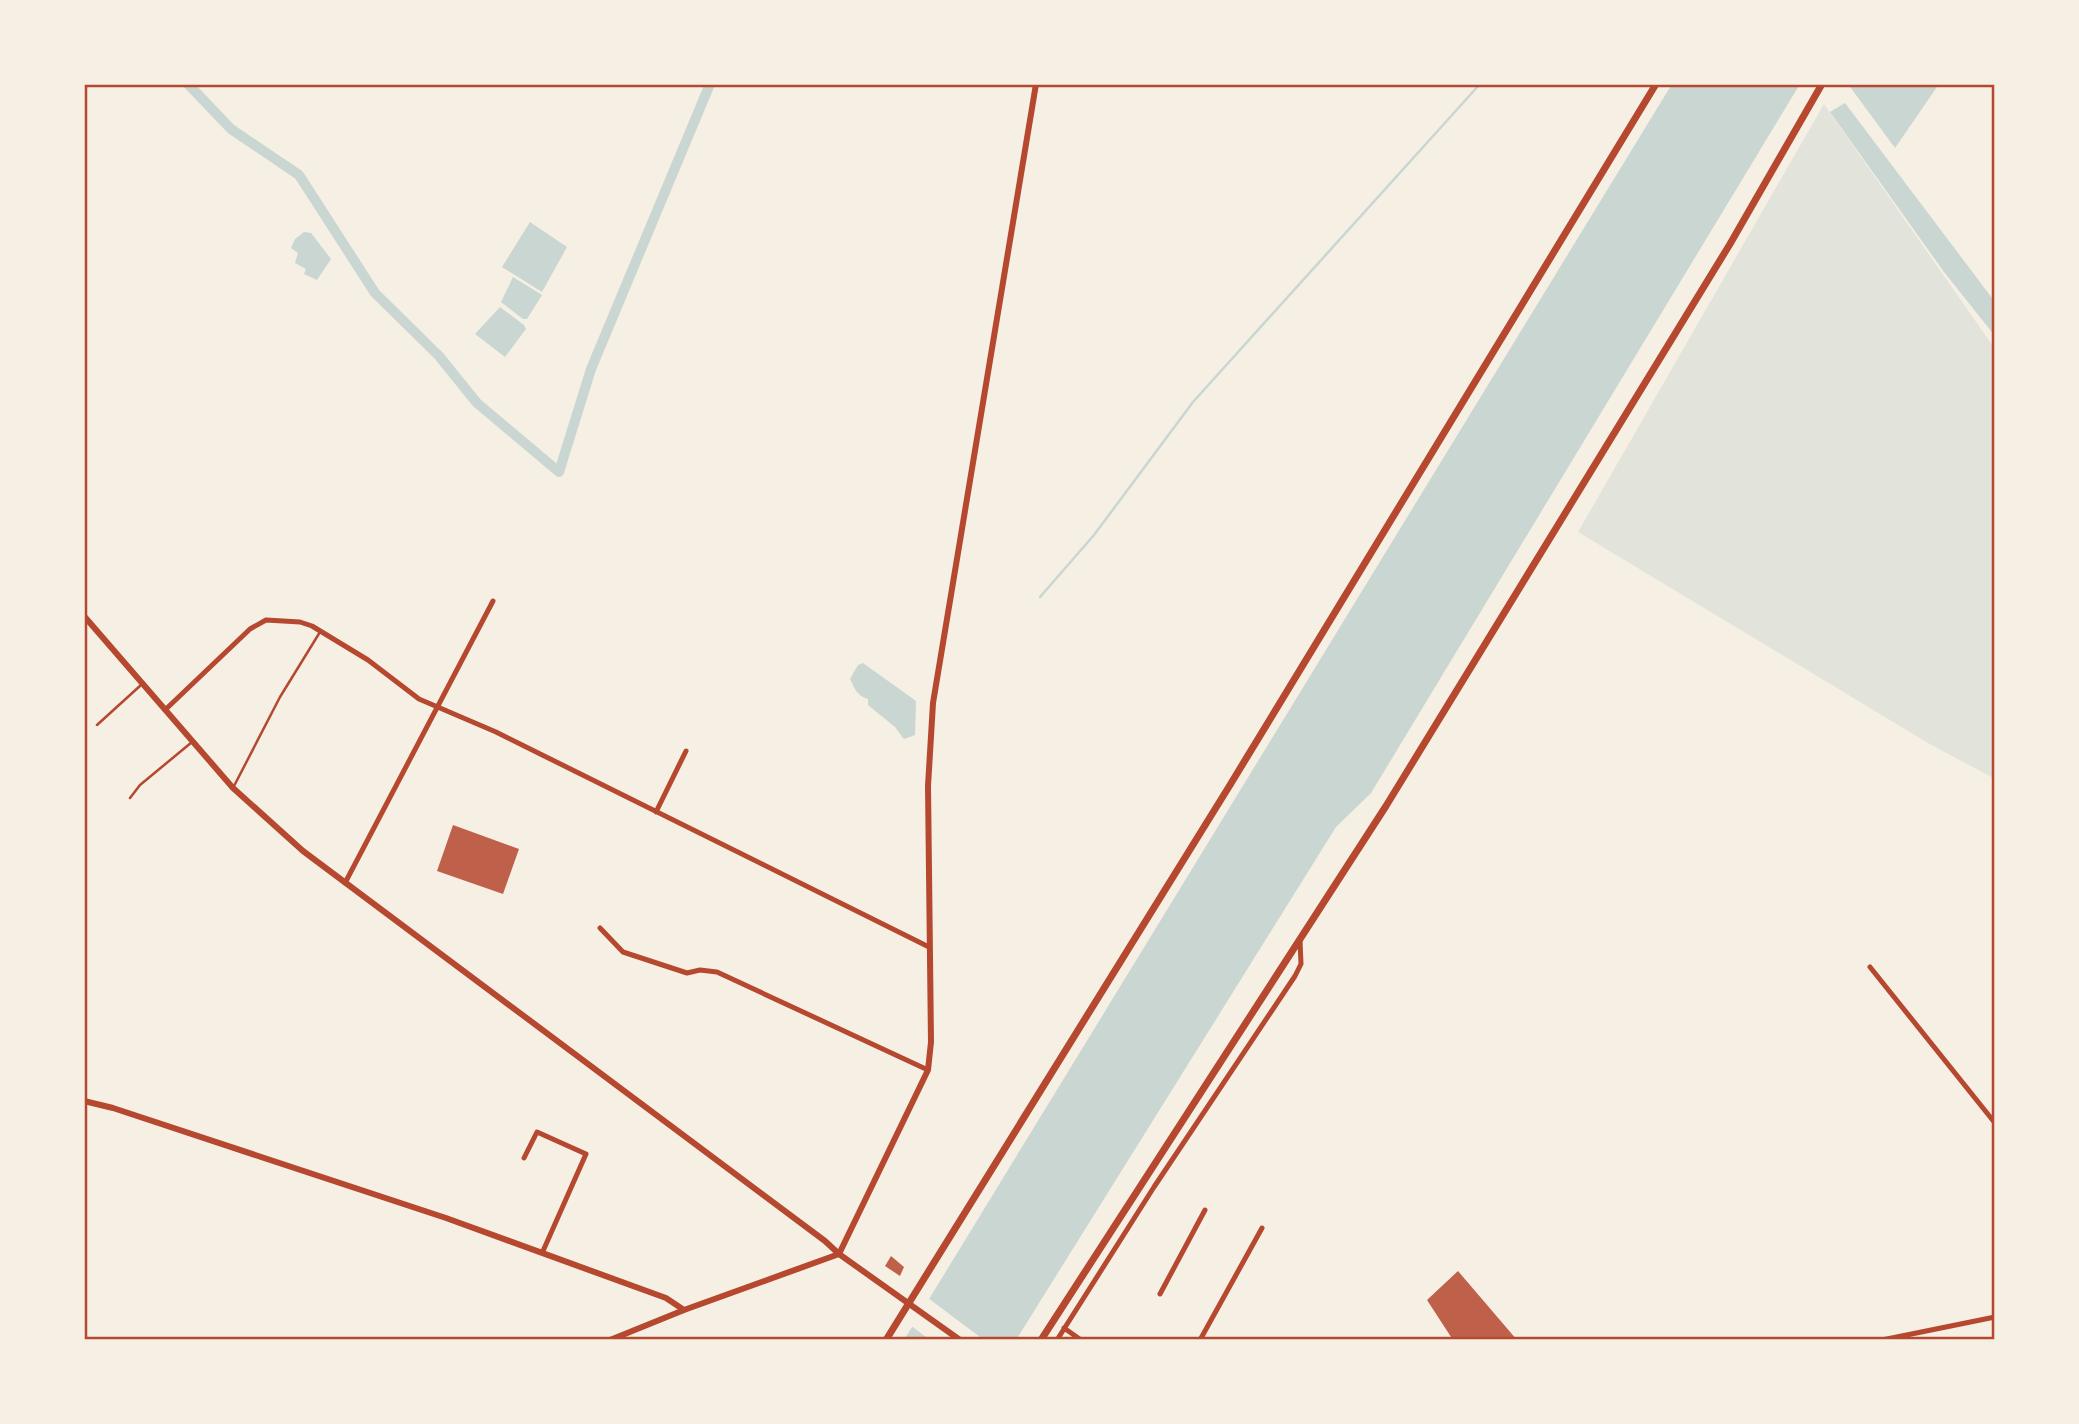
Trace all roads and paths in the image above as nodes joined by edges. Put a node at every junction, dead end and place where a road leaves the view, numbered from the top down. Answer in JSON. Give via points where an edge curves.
{"nodes":[{"id":1,"x":1036,"y":84,"type":"edge"},
{"id":2,"x":1656,"y":84,"type":"edge"},
{"id":3,"x":1822,"y":84,"type":"edge"},
{"id":4,"x":493,"y":600,"type":"dead end"},
{"id":5,"x":84,"y":616,"type":"edge"},
{"id":6,"x":321,"y":630,"type":"junction"},
{"id":7,"x":142,"y":684,"type":"junction"},
{"id":8,"x":437,"y":708,"type":"junction"},
{"id":9,"x":165,"y":710,"type":"junction"},
{"id":10,"x":97,"y":725,"type":"dead end"},
{"id":11,"x":192,"y":742,"type":"junction"},
{"id":12,"x":687,"y":751,"type":"dead end"},
{"id":13,"x":233,"y":788,"type":"junction"},
{"id":14,"x":131,"y":798,"type":"dead end"},
{"id":15,"x":656,"y":811,"type":"junction"},
{"id":16,"x":345,"y":883,"type":"junction"},
{"id":17,"x":600,"y":928,"type":"dead end"},
{"id":18,"x":1300,"y":940,"type":"junction"},
{"id":19,"x":929,"y":947,"type":"junction"},
{"id":20,"x":1870,"y":967,"type":"dead end"},
{"id":21,"x":928,"y":1070,"type":"junction"},
{"id":22,"x":84,"y":1101,"type":"edge"},
{"id":23,"x":1995,"y":1123,"type":"edge"},
{"id":24,"x":524,"y":1158,"type":"dead end"},
{"id":25,"x":1205,"y":1210,"type":"dead end"},
{"id":26,"x":1262,"y":1228,"type":"dead end"},
{"id":27,"x":543,"y":1251,"type":"junction"},
{"id":28,"x":839,"y":1254,"type":"junction"},
{"id":29,"x":1160,"y":1294,"type":"dead end"},
{"id":30,"x":908,"y":1304,"type":"junction"},
{"id":31,"x":684,"y":1310,"type":"junction"},
{"id":32,"x":1995,"y":1317,"type":"edge"},
{"id":33,"x":1064,"y":1328,"type":"junction"},
{"id":34,"x":610,"y":1340,"type":"edge"},
{"id":35,"x":886,"y":1340,"type":"edge"},
{"id":36,"x":960,"y":1340,"type":"edge"},
{"id":37,"x":1041,"y":1340,"type":"edge"},
{"id":38,"x":1057,"y":1340,"type":"edge"},
{"id":39,"x":1081,"y":1340,"type":"edge"},
{"id":40,"x":1200,"y":1340,"type":"edge"},
{"id":41,"x":1882,"y":1340,"type":"edge"}],
"edges":[{"from":1,"to":19,"type":"street","via":[[933,703],[928,786]]},
{"from":2,"to":30,"type":"main road"},
{"from":3,"to":18,"type":"main road","via":[[1730,244]]},
{"from":4,"to":8,"type":"street"},
{"from":5,"to":7,"type":"street"},
{"from":6,"to":8,"type":"street"},
{"from":6,"to":9,"type":"street","via":[[300,622],[266,621],[250,629]]},
{"from":6,"to":13,"type":"lane","via":[[279,697]]},
{"from":7,"to":9,"type":"street"},
{"from":7,"to":10,"type":"lane"},
{"from":8,"to":15,"type":"street"},
{"from":8,"to":16,"type":"street"},
{"from":9,"to":11,"type":"street"},
{"from":11,"to":13,"type":"street"},
{"from":11,"to":14,"type":"lane"},
{"from":12,"to":15,"type":"street"},
{"from":13,"to":16,"type":"street","via":[[279,832]]},
{"from":15,"to":19,"type":"street"},
{"from":16,"to":28,"type":"street"},
{"from":17,"to":21,"type":"street","via":[[623,952],[687,973],[717,972]]},
{"from":18,"to":33,"type":"street","via":[[1301,964],[1295,976]]},
{"from":18,"to":37,"type":"main road"},
{"from":19,"to":21,"type":"street"},
{"from":20,"to":23,"type":"street"},
{"from":21,"to":28,"type":"street"},
{"from":22,"to":27,"type":"street"},
{"from":24,"to":27,"type":"street","via":[[537,1132],[586,1154]]},
{"from":25,"to":29,"type":"street"},
{"from":26,"to":40,"type":"street"},
{"from":27,"to":31,"type":"street","via":[[666,1298]]},
{"from":28,"to":30,"type":"street"},
{"from":28,"to":31,"type":"street"},
{"from":30,"to":35,"type":"main road"},
{"from":30,"to":36,"type":"street"},
{"from":31,"to":34,"type":"street"},
{"from":32,"to":41,"type":"street"},
{"from":33,"to":38,"type":"street"},
{"from":33,"to":39,"type":"street"}]}
